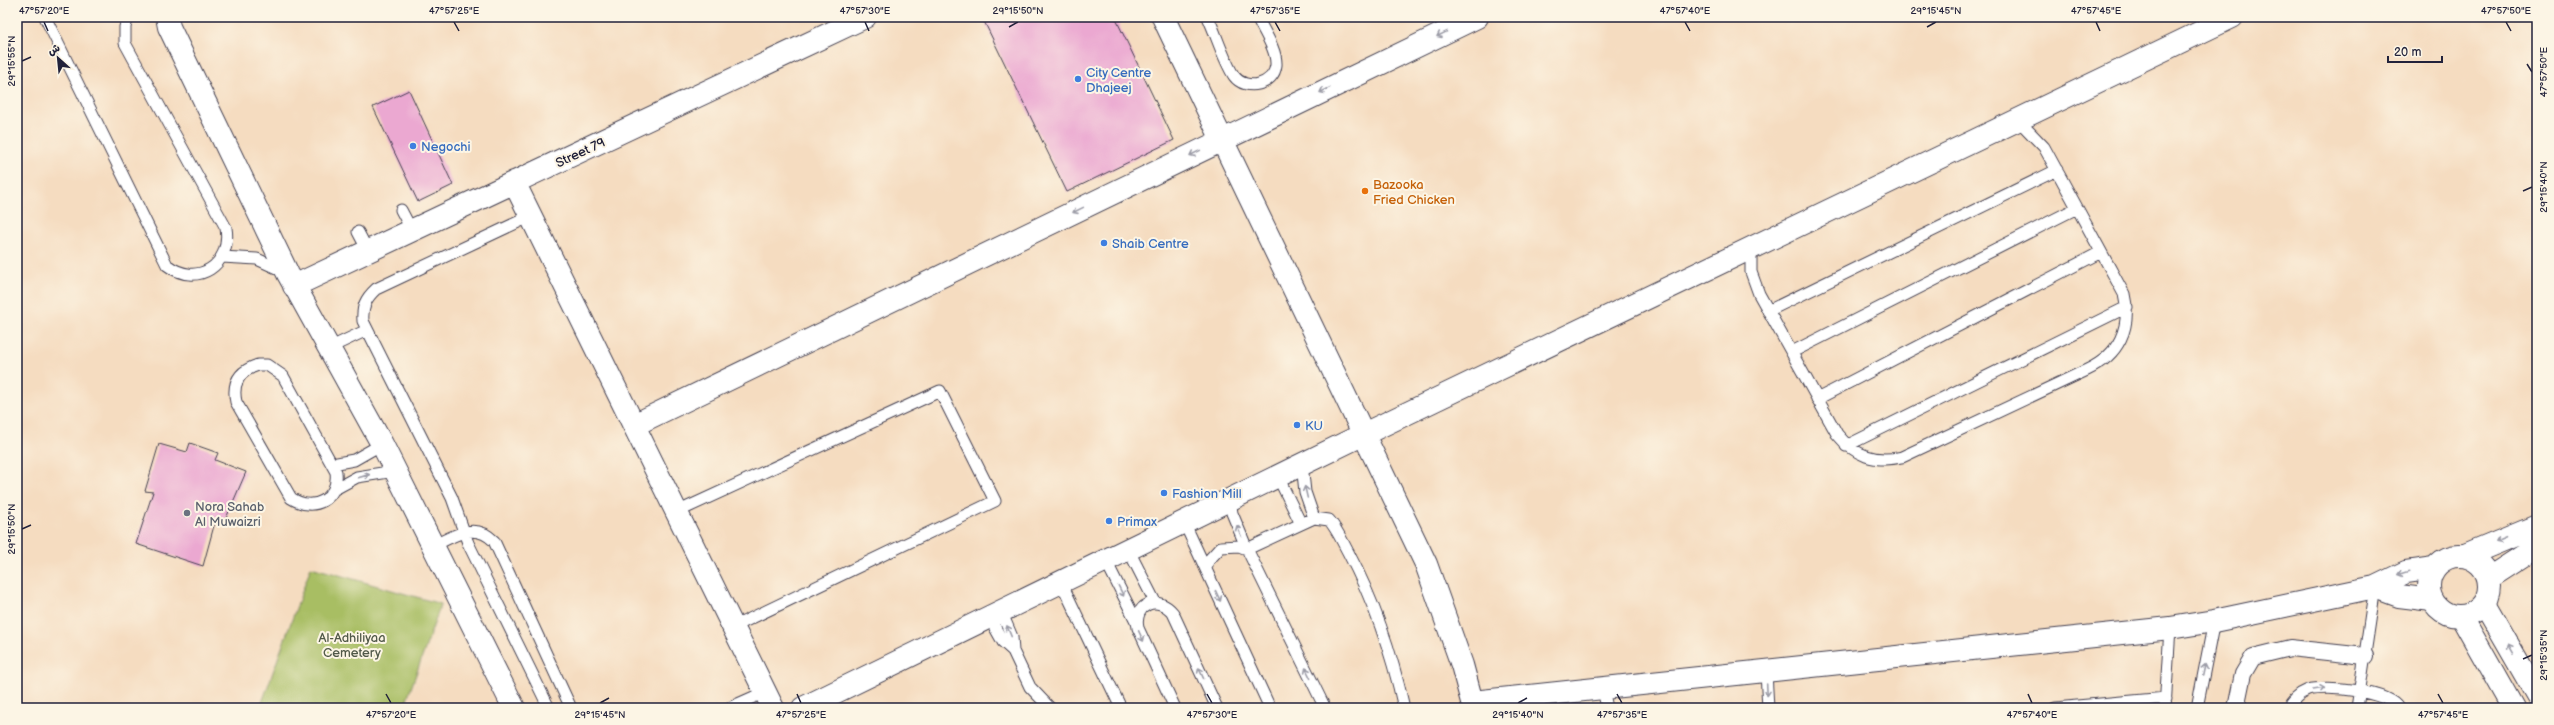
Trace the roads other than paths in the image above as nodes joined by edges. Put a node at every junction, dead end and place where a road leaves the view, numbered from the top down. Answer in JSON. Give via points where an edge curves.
{"nodes":[{"id":1,"x":45,"y":17,"type":"edge"},
{"id":2,"x":128,"y":17,"type":"edge"},
{"id":3,"x":167,"y":17,"type":"edge"},
{"id":4,"x":865,"y":17,"type":"edge"},
{"id":5,"x":1163,"y":17,"type":"edge"},
{"id":6,"x":1208,"y":17,"type":"edge"},
{"id":7,"x":1257,"y":17,"type":"edge"},
{"id":8,"x":1477,"y":17,"type":"edge"},
{"id":9,"x":2232,"y":17,"type":"edge"},
{"id":10,"x":2018,"y":120,"type":"junction"},
{"id":11,"x":1220,"y":141,"type":"junction"},
{"id":12,"x":2057,"y":170,"type":"junction"},
{"id":13,"x":514,"y":182,"type":"junction"},
{"id":14,"x":2077,"y":208,"type":"junction"},
{"id":15,"x":401,"y":210,"type":"dead end"},
{"id":16,"x":531,"y":216,"type":"junction"},
{"id":17,"x":412,"y":231,"type":"junction"},
{"id":18,"x":358,"y":232,"type":"dead end"},
{"id":19,"x":1751,"y":248,"type":"junction"},
{"id":20,"x":368,"y":252,"type":"junction"},
{"id":21,"x":2101,"y":252,"type":"junction"},
{"id":22,"x":222,"y":257,"type":"junction"},
{"id":23,"x":291,"y":280,"type":"junction"},
{"id":24,"x":2127,"y":307,"type":"junction"},
{"id":25,"x":1768,"y":310,"type":"junction"},
{"id":26,"x":367,"y":330,"type":"junction"},
{"id":27,"x":329,"y":348,"type":"junction"},
{"id":28,"x":1792,"y":352,"type":"junction"},
{"id":29,"x":1817,"y":399,"type":"junction"},
{"id":30,"x":634,"y":425,"type":"junction"},
{"id":31,"x":1362,"y":435,"type":"junction"},
{"id":32,"x":382,"y":444,"type":"junction"},
{"id":33,"x":1846,"y":446,"type":"junction"},
{"id":34,"x":332,"y":464,"type":"junction"},
{"id":35,"x":1302,"y":464,"type":"junction"},
{"id":36,"x":395,"y":471,"type":"junction"},
{"id":37,"x":1278,"y":477,"type":"junction"},
{"id":38,"x":335,"y":489,"type":"junction"},
{"id":39,"x":1230,"y":500,"type":"junction"},
{"id":40,"x":677,"y":512,"type":"junction"},
{"id":41,"x":1314,"y":518,"type":"junction"},
{"id":42,"x":1184,"y":522,"type":"junction"},
{"id":43,"x":1301,"y":524,"type":"junction"},
{"id":44,"x":2537,"y":526,"type":"edge"},
{"id":45,"x":464,"y":532,"type":"junction"},
{"id":46,"x":433,"y":546,"type":"junction"},
{"id":47,"x":2537,"y":547,"type":"edge"},
{"id":48,"x":1128,"y":549,"type":"junction"},
{"id":49,"x":1247,"y":549,"type":"junction"},
{"id":50,"x":2465,"y":556,"type":"junction"},
{"id":51,"x":1106,"y":561,"type":"junction"},
{"id":52,"x":2434,"y":568,"type":"junction"},
{"id":53,"x":1206,"y":570,"type":"junction"},
{"id":54,"x":2489,"y":578,"type":"junction"},
{"id":55,"x":1061,"y":582,"type":"junction"},
{"id":56,"x":2375,"y":587,"type":"junction"},
{"id":57,"x":2432,"y":600,"type":"junction"},
{"id":58,"x":1155,"y":602,"type":"junction"},
{"id":59,"x":2484,"y":603,"type":"junction"},
{"id":60,"x":995,"y":614,"type":"junction"},
{"id":61,"x":2461,"y":616,"type":"junction"},
{"id":62,"x":1136,"y":621,"type":"junction"},
{"id":63,"x":2214,"y":621,"type":"junction"},
{"id":64,"x":733,"y":627,"type":"junction"},
{"id":65,"x":2170,"y":628,"type":"junction"},
{"id":66,"x":2365,"y":656,"type":"junction"},
{"id":67,"x":1766,"y":672,"type":"junction"},
{"id":68,"x":2360,"y":693,"type":"junction"},
{"id":69,"x":2537,"y":695,"type":"edge"},
{"id":70,"x":1605,"y":698,"type":"edge"},
{"id":71,"x":769,"y":700,"type":"edge"},
{"id":72,"x":2166,"y":703,"type":"edge"},
{"id":73,"x":1472,"y":705,"type":"edge"},
{"id":74,"x":2109,"y":706,"type":"edge"},
{"id":75,"x":2086,"y":707,"type":"edge"},
{"id":76,"x":514,"y":708,"type":"edge"},
{"id":77,"x":549,"y":708,"type":"edge"},
{"id":78,"x":571,"y":708,"type":"edge"},
{"id":79,"x":729,"y":708,"type":"edge"},
{"id":80,"x":803,"y":708,"type":"edge"},
{"id":81,"x":1050,"y":708,"type":"edge"},
{"id":82,"x":1121,"y":708,"type":"edge"},
{"id":83,"x":1175,"y":708,"type":"edge"},
{"id":84,"x":1218,"y":708,"type":"edge"},
{"id":85,"x":1270,"y":708,"type":"edge"},
{"id":86,"x":1325,"y":708,"type":"edge"},
{"id":87,"x":1404,"y":708,"type":"edge"},
{"id":88,"x":1768,"y":708,"type":"edge"},
{"id":89,"x":2056,"y":708,"type":"edge"},
{"id":90,"x":2197,"y":708,"type":"edge"},
{"id":91,"x":2236,"y":708,"type":"edge"},
{"id":92,"x":2288,"y":708,"type":"edge"},
{"id":93,"x":2356,"y":708,"type":"edge"},
{"id":94,"x":2398,"y":708,"type":"edge"},
{"id":95,"x":2513,"y":708,"type":"edge"}],
"edges":[{"from":1,"to":22,"type":"lane","via":[[167,265],[182,273],[200,274]]},
{"from":2,"to":22,"type":"lane","via":[[125,43],[226,228],[227,243]]},
{"from":3,"to":23,"type":"street","via":[[169,26]]},
{"from":4,"to":13,"type":"street","name":"Street 79"},
{"from":5,"to":11,"type":"street"},
{"from":6,"to":7,"type":"lane","via":[[1234,76],[1249,85],[1263,83],[1273,74],[1276,64],[1275,56]]},
{"from":8,"to":11,"type":"street","one_way":true},
{"from":9,"to":10,"type":"street"},
{"from":10,"to":12,"type":"lane","via":[[2037,137]]},
{"from":10,"to":19,"type":"street"},
{"from":11,"to":30,"type":"street","one_way":true},
{"from":11,"to":31,"type":"street"},
{"from":12,"to":14,"type":"lane"},
{"from":12,"to":25,"type":"lane"},
{"from":13,"to":16,"type":"street"},
{"from":13,"to":17,"type":"street","name":"Street 79"},
{"from":14,"to":21,"type":"lane"},
{"from":14,"to":28,"type":"lane"},
{"from":15,"to":17,"type":"lane"},
{"from":16,"to":26,"type":"lane","via":[[376,289],[363,308],[363,322]]},
{"from":16,"to":30,"type":"street"},
{"from":17,"to":20,"type":"street","name":"Street 79"},
{"from":18,"to":20,"type":"lane"},
{"from":19,"to":25,"type":"lane","via":[[1751,272]]},
{"from":19,"to":31,"type":"street"},
{"from":20,"to":23,"type":"street","name":"Street 79"},
{"from":21,"to":24,"type":"lane","via":[[2124,294]]},
{"from":21,"to":29,"type":"lane"},
{"from":22,"to":23,"type":"lane","via":[[257,259],[273,265]]},
{"from":23,"to":27,"type":"street"},
{"from":24,"to":33,"type":"lane"},
{"from":24,"to":33,"type":"lane","via":[[2127,320],[2121,339],[2110,356],[2099,364],[1902,456],[1888,460],[1873,459]]},
{"from":25,"to":28,"type":"lane"},
{"from":26,"to":27,"type":"lane"},
{"from":26,"to":45,"type":"lane","via":[[452,498]]},
{"from":27,"to":32,"type":"street"},
{"from":28,"to":29,"type":"lane"},
{"from":29,"to":33,"type":"lane"},
{"from":30,"to":40,"type":"street"},
{"from":31,"to":35,"type":"street"},
{"from":31,"to":73,"type":"street","via":[[1426,564],[1462,665]]},
{"from":32,"to":34,"type":"lane","via":[[354,460]]},
{"from":32,"to":36,"type":"street"},
{"from":34,"to":38,"type":"lane","via":[[336,472]]},
{"from":34,"to":38,"type":"lane","via":[[283,376],[267,365],[248,368],[240,374],[235,388],[236,402],[291,498],[306,505],[315,505],[324,502]]},
{"from":35,"to":37,"type":"street"},
{"from":41,"to":35,"type":"lane","one_way":true,"via":[[1305,492]]},
{"from":38,"to":36,"type":"lane","one_way":true,"via":[[357,477]]},
{"from":36,"to":46,"type":"street"},
{"from":37,"to":39,"type":"street"},
{"from":37,"to":43,"type":"lane"},
{"from":39,"to":42,"type":"street"},
{"from":49,"to":39,"type":"lane","one_way":true},
{"from":40,"to":64,"type":"street"},
{"from":40,"to":64,"type":"lane","via":[[940,391],[994,500]]},
{"from":41,"to":43,"type":"lane"},
{"from":41,"to":87,"type":"lane","via":[[1328,520],[1334,526],[1352,560],[1383,632]]},
{"from":42,"to":48,"type":"street"},
{"from":42,"to":53,"type":"lane"},
{"from":43,"to":49,"type":"lane"},
{"from":44,"to":50,"type":"street","one_way":true},
{"from":45,"to":46,"type":"lane"},
{"from":45,"to":77,"type":"lane"},
{"from":45,"to":78,"type":"lane","via":[[484,532],[494,541]]},
{"from":46,"to":76,"type":"street"},
{"from":47,"to":54,"type":"street"},
{"from":48,"to":51,"type":"street"},
{"from":48,"to":58,"type":"lane"},
{"from":49,"to":53,"type":"lane","via":[[1229,545],[1221,548],[1208,561]]},
{"from":86,"to":49,"type":"lane","one_way":true},
{"from":50,"to":52,"type":"street","via":[[2448,557]]},
{"from":50,"to":54,"type":"street","via":[[2480,564]]},
{"from":51,"to":55,"type":"street"},
{"from":51,"to":62,"type":"lane","one_way":true},
{"from":52,"to":56,"type":"street","one_way":true,"via":[[2401,574]]},
{"from":52,"to":57,"type":"street","via":[[2429,584]]},
{"from":53,"to":85,"type":"lane","one_way":true},
{"from":54,"to":59,"type":"street","via":[[2490,587]]},
{"from":55,"to":60,"type":"street"},
{"from":55,"to":82,"type":"lane"},
{"from":56,"to":57,"type":"street","via":[[2399,596]]},
{"from":56,"to":63,"type":"street"},
{"from":56,"to":66,"type":"lane"},
{"from":57,"to":61,"type":"street","via":[[2444,612]]},
{"from":58,"to":62,"type":"lane","via":[[1142,608]]},
{"from":84,"to":58,"type":"lane","one_way":true,"via":[[1172,613],[1162,603]]},
{"from":59,"to":61,"type":"street","via":[[2474,612]]},
{"from":69,"to":59,"type":"street","one_way":true},
{"from":60,"to":80,"type":"street"},
{"from":60,"to":81,"type":"lane","via":[[1012,637],[1013,651],[1030,687]]},
{"from":61,"to":95,"type":"street"},
{"from":62,"to":83,"type":"lane","one_way":true},
{"from":63,"to":65,"type":"street"},
{"from":90,"to":63,"type":"lane","one_way":true},
{"from":64,"to":71,"type":"street"},
{"from":65,"to":67,"type":"street"},
{"from":65,"to":72,"type":"lane"},
{"from":66,"to":68,"type":"lane"},
{"from":66,"to":91,"type":"street","via":[[2290,648],[2253,657],[2243,674]]},
{"from":67,"to":70,"type":"street"},
{"from":67,"to":88,"type":"lane","one_way":true},
{"from":92,"to":68,"type":"lane","one_way":true,"via":[[2295,696],[2308,690],[2325,687]]},
{"from":68,"to":93,"type":"lane"},
{"from":68,"to":94,"type":"lane","via":[[2383,696],[2395,703]]},
{"from":70,"to":73,"type":"street"},
{"from":71,"to":79,"type":"lane"},
{"from":72,"to":74,"type":"lane"},
{"from":74,"to":75,"type":"lane"},
{"from":75,"to":89,"type":"lane"}]}
